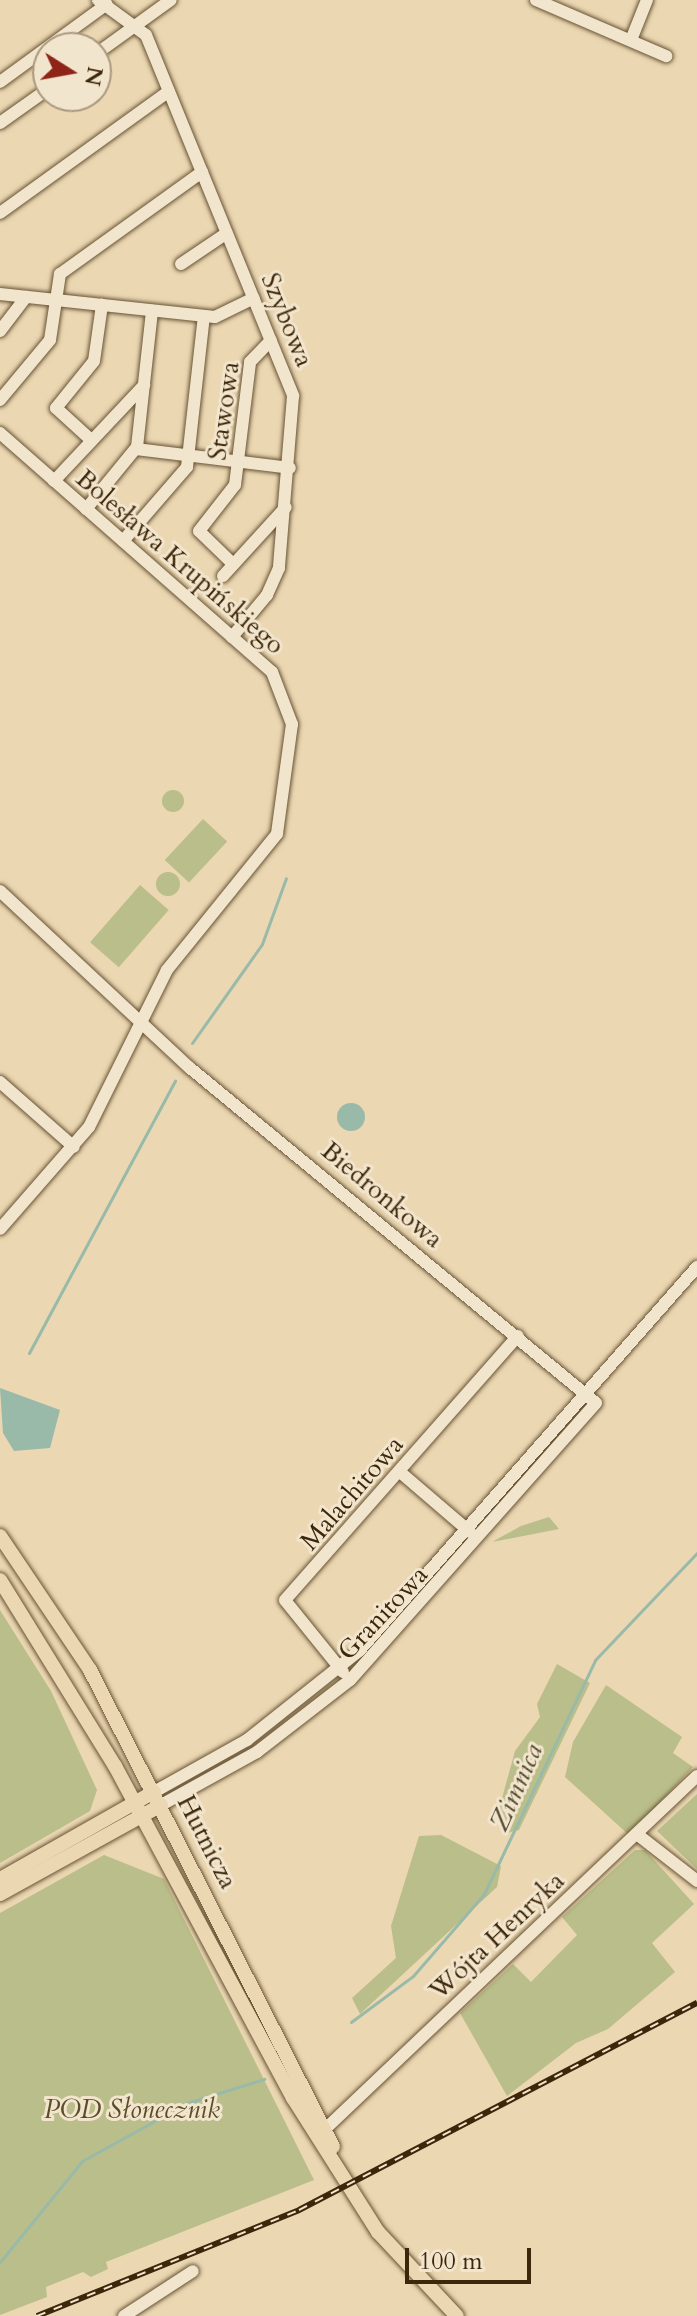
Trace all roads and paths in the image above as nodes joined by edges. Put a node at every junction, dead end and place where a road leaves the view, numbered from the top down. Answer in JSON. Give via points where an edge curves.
{"nodes":[{"id":1,"x":171,"y":0,"type":"edge"},
{"id":2,"x":536,"y":0,"type":"edge"},
{"id":3,"x":647,"y":0,"type":"edge"},
{"id":4,"x":102,"y":2,"type":"edge"},
{"id":5,"x":137,"y":25,"type":"junction"},
{"id":6,"x":631,"y":40,"type":"junction"},
{"id":7,"x":112,"y":43,"type":"edge"},
{"id":8,"x":666,"y":56,"type":"dead end"},
{"id":9,"x":0,"y":82,"type":"edge"},
{"id":10,"x":169,"y":91,"type":"junction"},
{"id":11,"x":32,"y":100,"type":"edge"},
{"id":12,"x":0,"y":123,"type":"edge"},
{"id":13,"x":202,"y":172,"type":"junction"},
{"id":14,"x":0,"y":213,"type":"edge"},
{"id":15,"x":227,"y":233,"type":"junction"},
{"id":16,"x":181,"y":264,"type":"dead end"},
{"id":17,"x":0,"y":294,"type":"edge"},
{"id":18,"x":26,"y":297,"type":"junction"},
{"id":19,"x":254,"y":298,"type":"junction"},
{"id":20,"x":55,"y":300,"type":"junction"},
{"id":21,"x":102,"y":305,"type":"junction"},
{"id":22,"x":152,"y":311,"type":"junction"},
{"id":23,"x":204,"y":316,"type":"junction"},
{"id":24,"x":0,"y":331,"type":"edge"},
{"id":25,"x":271,"y":340,"type":"junction"},
{"id":26,"x":144,"y":385,"type":"junction"},
{"id":27,"x":0,"y":400,"type":"edge"},
{"id":28,"x":0,"y":433,"type":"edge"},
{"id":29,"x":90,"y":439,"type":"junction"},
{"id":30,"x":136,"y":449,"type":"junction"},
{"id":31,"x":189,"y":457,"type":"junction"},
{"id":32,"x":239,"y":462,"type":"junction"},
{"id":33,"x":290,"y":468,"type":"junction"},
{"id":34,"x":54,"y":481,"type":"junction"},
{"id":35,"x":286,"y":507,"type":"junction"},
{"id":36,"x":86,"y":509,"type":"junction"},
{"id":37,"x":123,"y":541,"type":"junction"},
{"id":38,"x":233,"y":564,"type":"junction"},
{"id":39,"x":223,"y":576,"type":"dead end"},
{"id":40,"x":232,"y":637,"type":"junction"},
{"id":41,"x":0,"y":891,"type":"edge"},
{"id":42,"x":141,"y":1020,"type":"junction"},
{"id":43,"x":0,"y":1082,"type":"edge"},
{"id":44,"x":74,"y":1147,"type":"junction"},
{"id":45,"x":0,"y":1229,"type":"edge"},
{"id":46,"x":697,"y":1267,"type":"edge"},
{"id":47,"x":518,"y":1336,"type":"junction"},
{"id":48,"x":585,"y":1394,"type":"junction"},
{"id":49,"x":596,"y":1403,"type":"joint"},
{"id":50,"x":400,"y":1472,"type":"junction"},
{"id":51,"x":466,"y":1529,"type":"junction"},
{"id":52,"x":0,"y":1536,"type":"edge"},
{"id":53,"x":479,"y":1538,"type":"junction"},
{"id":54,"x":0,"y":1580,"type":"edge"},
{"id":55,"x":340,"y":1669,"type":"junction"},
{"id":56,"x":350,"y":1680,"type":"junction"},
{"id":57,"x":697,"y":1776,"type":"edge"},
{"id":58,"x":158,"y":1799,"type":"junction"},
{"id":59,"x":138,"y":1810,"type":"junction"},
{"id":60,"x":638,"y":1835,"type":"junction"},
{"id":61,"x":0,"y":1879,"type":"edge"},
{"id":62,"x":697,"y":1881,"type":"edge"},
{"id":63,"x":0,"y":1894,"type":"edge"},
{"id":64,"x":322,"y":2132,"type":"junction"},
{"id":65,"x":193,"y":2271,"type":"dead end"},
{"id":66,"x":124,"y":2316,"type":"edge"},
{"id":67,"x":457,"y":2316,"type":"edge"}],
"edges":[{"from":1,"to":5,"type":"street"},
{"from":2,"to":6,"type":"street"},
{"from":3,"to":6,"type":"street"},
{"from":4,"to":5,"type":"street"},
{"from":4,"to":9,"type":"street"},
{"from":5,"to":7,"type":"street"},
{"from":5,"to":10,"type":"street","name":"Szybowa"},
{"from":6,"to":8,"type":"street"},
{"from":10,"to":13,"type":"street","name":"Szybowa"},
{"from":10,"to":14,"type":"street"},
{"from":11,"to":12,"type":"street"},
{"from":13,"to":15,"type":"street","name":"Szybowa"},
{"from":13,"to":20,"type":"street","via":[[62,272]]},
{"from":15,"to":16,"type":"street"},
{"from":15,"to":19,"type":"street","name":"Szybowa"},
{"from":17,"to":18,"type":"street"},
{"from":18,"to":20,"type":"street"},
{"from":18,"to":24,"type":"street"},
{"from":19,"to":23,"type":"street","via":[[224,315]]},
{"from":19,"to":25,"type":"street","name":"Szybowa"},
{"from":20,"to":21,"type":"street"},
{"from":20,"to":27,"type":"street","via":[[49,343]]},
{"from":21,"to":22,"type":"street"},
{"from":21,"to":29,"type":"street","via":[[94,361],[56,408]]},
{"from":22,"to":23,"type":"street"},
{"from":22,"to":26,"type":"street"},
{"from":23,"to":31,"type":"street"},
{"from":25,"to":32,"type":"street","name":"Stawowa","via":[[249,363]]},
{"from":25,"to":33,"type":"street","name":"Szybowa","via":[[295,403]]},
{"from":26,"to":29,"type":"street"},
{"from":26,"to":30,"type":"street"},
{"from":28,"to":34,"type":"street","name":"Bolesława Krupińskiego"},
{"from":29,"to":34,"type":"street"},
{"from":30,"to":31,"type":"street"},
{"from":30,"to":36,"type":"street"},
{"from":31,"to":32,"type":"street"},
{"from":31,"to":37,"type":"street","via":[[185,472]]},
{"from":32,"to":33,"type":"street"},
{"from":32,"to":38,"type":"street","name":"Stawowa","via":[[234,488],[199,531]]},
{"from":33,"to":35,"type":"street","name":"Szybowa"},
{"from":34,"to":36,"type":"street","name":"Bolesława Krupińskiego"},
{"from":35,"to":38,"type":"street"},
{"from":35,"to":40,"type":"street","name":"Szybowa","via":[[276,579]]},
{"from":36,"to":37,"type":"street","name":"Bolesława Krupińskiego"},
{"from":37,"to":40,"type":"street","name":"Bolesława Krupińskiego"},
{"from":38,"to":39,"type":"street"},
{"from":40,"to":42,"type":"street","name":"Bolesława Krupińskiego","via":[[278,679],[290,706],[279,826],[167,970]]},
{"from":41,"to":42,"type":"street","name":"Biedronkowa"},
{"from":42,"to":44,"type":"street","name":"Bolesława Krupińskiego"},
{"from":42,"to":47,"type":"street","name":"Biedronkowa"},
{"from":43,"to":44,"type":"street"},
{"from":44,"to":45,"type":"street","name":"Bolesława Krupińskiego"},
{"from":46,"to":48,"type":"street"},
{"from":47,"to":48,"type":"street","name":"Biedronkowa"},
{"from":47,"to":50,"type":"street","name":"Malachitowa"},
{"from":48,"to":49,"type":"street","name":"Biedronkowa"},
{"from":48,"to":51,"type":"street"},
{"from":49,"to":53,"type":"street","name":"Granitowa"},
{"from":50,"to":51,"type":"street"},
{"from":50,"to":55,"type":"street","name":"Malachitowa","via":[[285,1600]]},
{"from":51,"to":53,"type":"street"},
{"from":51,"to":55,"type":"street"},
{"from":52,"to":58,"type":"main road","name":"Hutnicza","via":[[63,1625]]},
{"from":53,"to":56,"type":"street","name":"Granitowa"},
{"from":54,"to":59,"type":"main road","name":"Hutnicza"},
{"from":55,"to":56,"type":"street","name":"Malachitowa"},
{"from":55,"to":58,"type":"street"},
{"from":56,"to":58,"type":"street","name":"Granitowa","via":[[257,1752]]},
{"from":57,"to":60,"type":"street","name":"Wójta Henryka"},
{"from":58,"to":59,"type":"main road"},
{"from":58,"to":64,"type":"main road","name":"Hutnicza"},
{"from":59,"to":61,"type":"main road"},
{"from":59,"to":63,"type":"main road"},
{"from":59,"to":64,"type":"main road","name":"Hutnicza","via":[[306,2117]]},
{"from":60,"to":62,"type":"street"},
{"from":60,"to":64,"type":"street","name":"Wójta Henryka"},
{"from":64,"to":67,"type":"main road","name":"Hutnicza","via":[[348,2184],[391,2248]]},
{"from":65,"to":66,"type":"street"}]}
